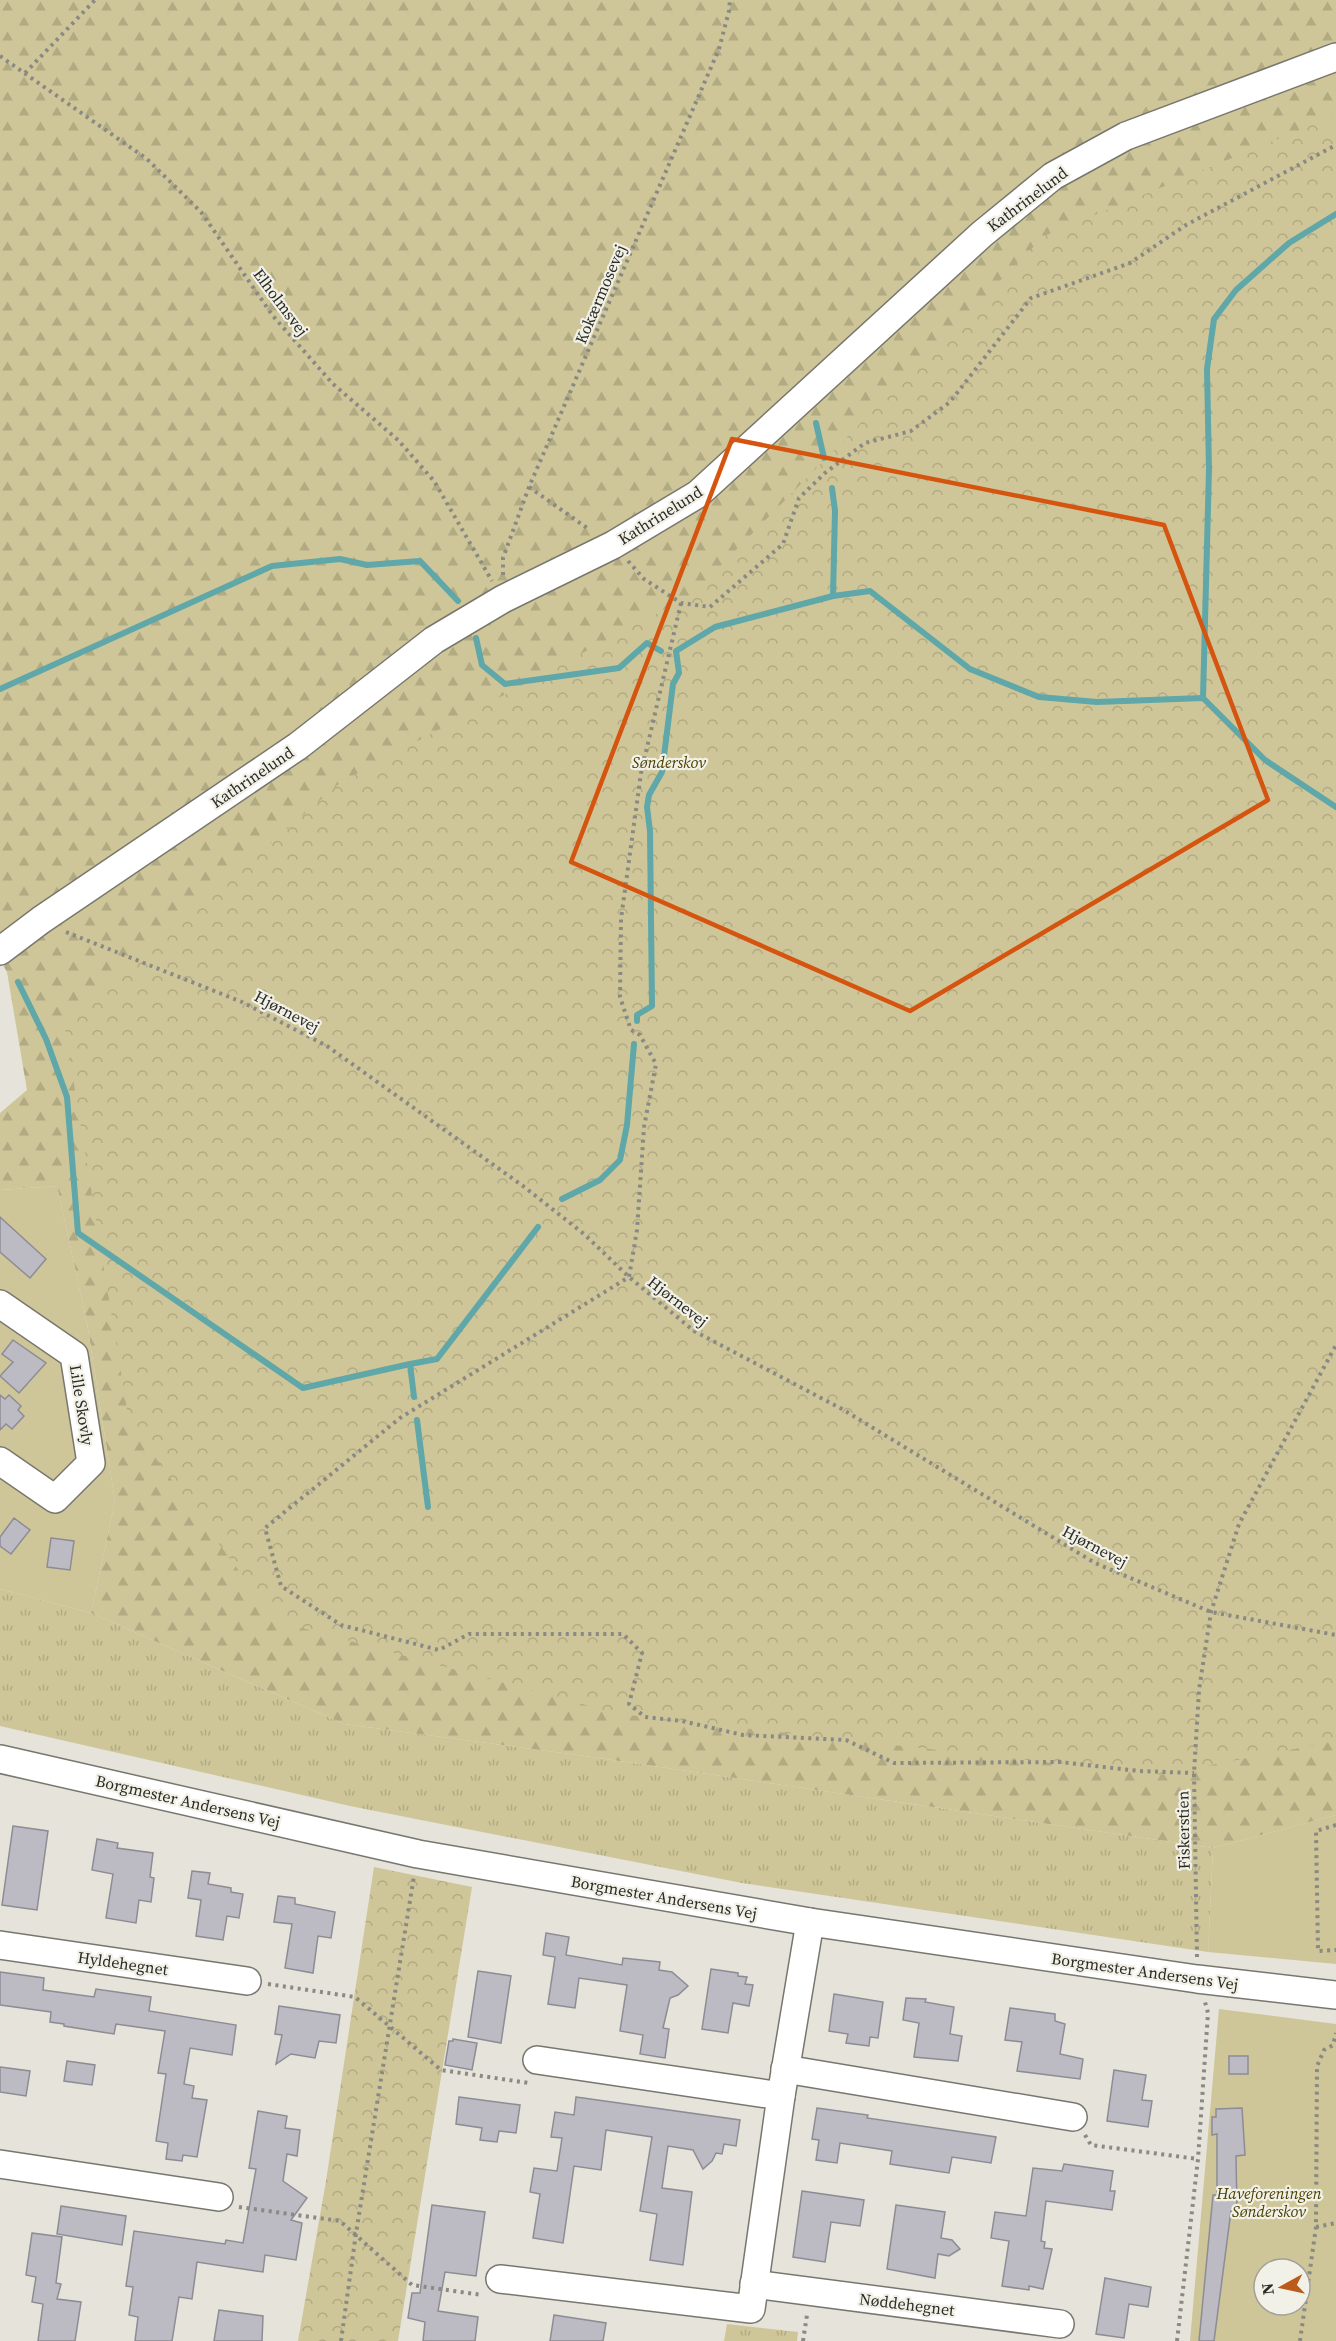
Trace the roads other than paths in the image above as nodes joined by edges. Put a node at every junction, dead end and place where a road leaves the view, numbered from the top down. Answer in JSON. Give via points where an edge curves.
{"nodes":[{"id":1,"x":1336,"y":57,"type":"edge"},
{"id":2,"x":0,"y":951,"type":"edge"},
{"id":3,"x":0,"y":1304,"type":"edge"},
{"id":4,"x":0,"y":1461,"type":"edge"},
{"id":5,"x":0,"y":1759,"type":"edge"},
{"id":6,"x":810,"y":1922,"type":"junction"},
{"id":7,"x":0,"y":1945,"type":"edge"},
{"id":8,"x":247,"y":1981,"type":"road end"},
{"id":9,"x":1336,"y":1995,"type":"edge"},
{"id":10,"x":537,"y":2060,"type":"road end"},
{"id":11,"x":785,"y":2069,"type":"junction"},
{"id":12,"x":781,"y":2096,"type":"junction"},
{"id":13,"x":1073,"y":2117,"type":"road end"},
{"id":14,"x":0,"y":2164,"type":"edge"},
{"id":15,"x":219,"y":2197,"type":"road end"},
{"id":16,"x":500,"y":2279,"type":"road end"},
{"id":17,"x":754,"y":2284,"type":"junction"},
{"id":18,"x":1060,"y":2324,"type":"dead end"}],
"edges":[{"from":1,"to":2,"type":"street","name":"Kathrinelund","via":[[1126,136],[1053,176],[982,234],[698,494],[613,545],[503,599],[434,640],[298,746]]},
{"from":3,"to":4,"type":"street","name":"Lille Skovly","via":[[74,1355],[91,1463],[55,1499]]},
{"from":5,"to":6,"type":"street","name":"Borgmester Andersens Vej","via":[[418,1854]]},
{"from":6,"to":9,"type":"street","name":"Borgmester Andersens Vej","via":[[1197,1979]]},
{"from":6,"to":11,"type":"street"},
{"from":7,"to":8,"type":"street","name":"Hyldehegnet"},
{"from":10,"to":12,"type":"street"},
{"from":11,"to":12,"type":"street"},
{"from":11,"to":13,"type":"street"},
{"from":12,"to":17,"type":"street"},
{"from":14,"to":15,"type":"street"},
{"from":16,"to":17,"type":"street","via":[[751,2309]]},
{"from":17,"to":18,"type":"street","name":"Nøddehegnet"}]}
